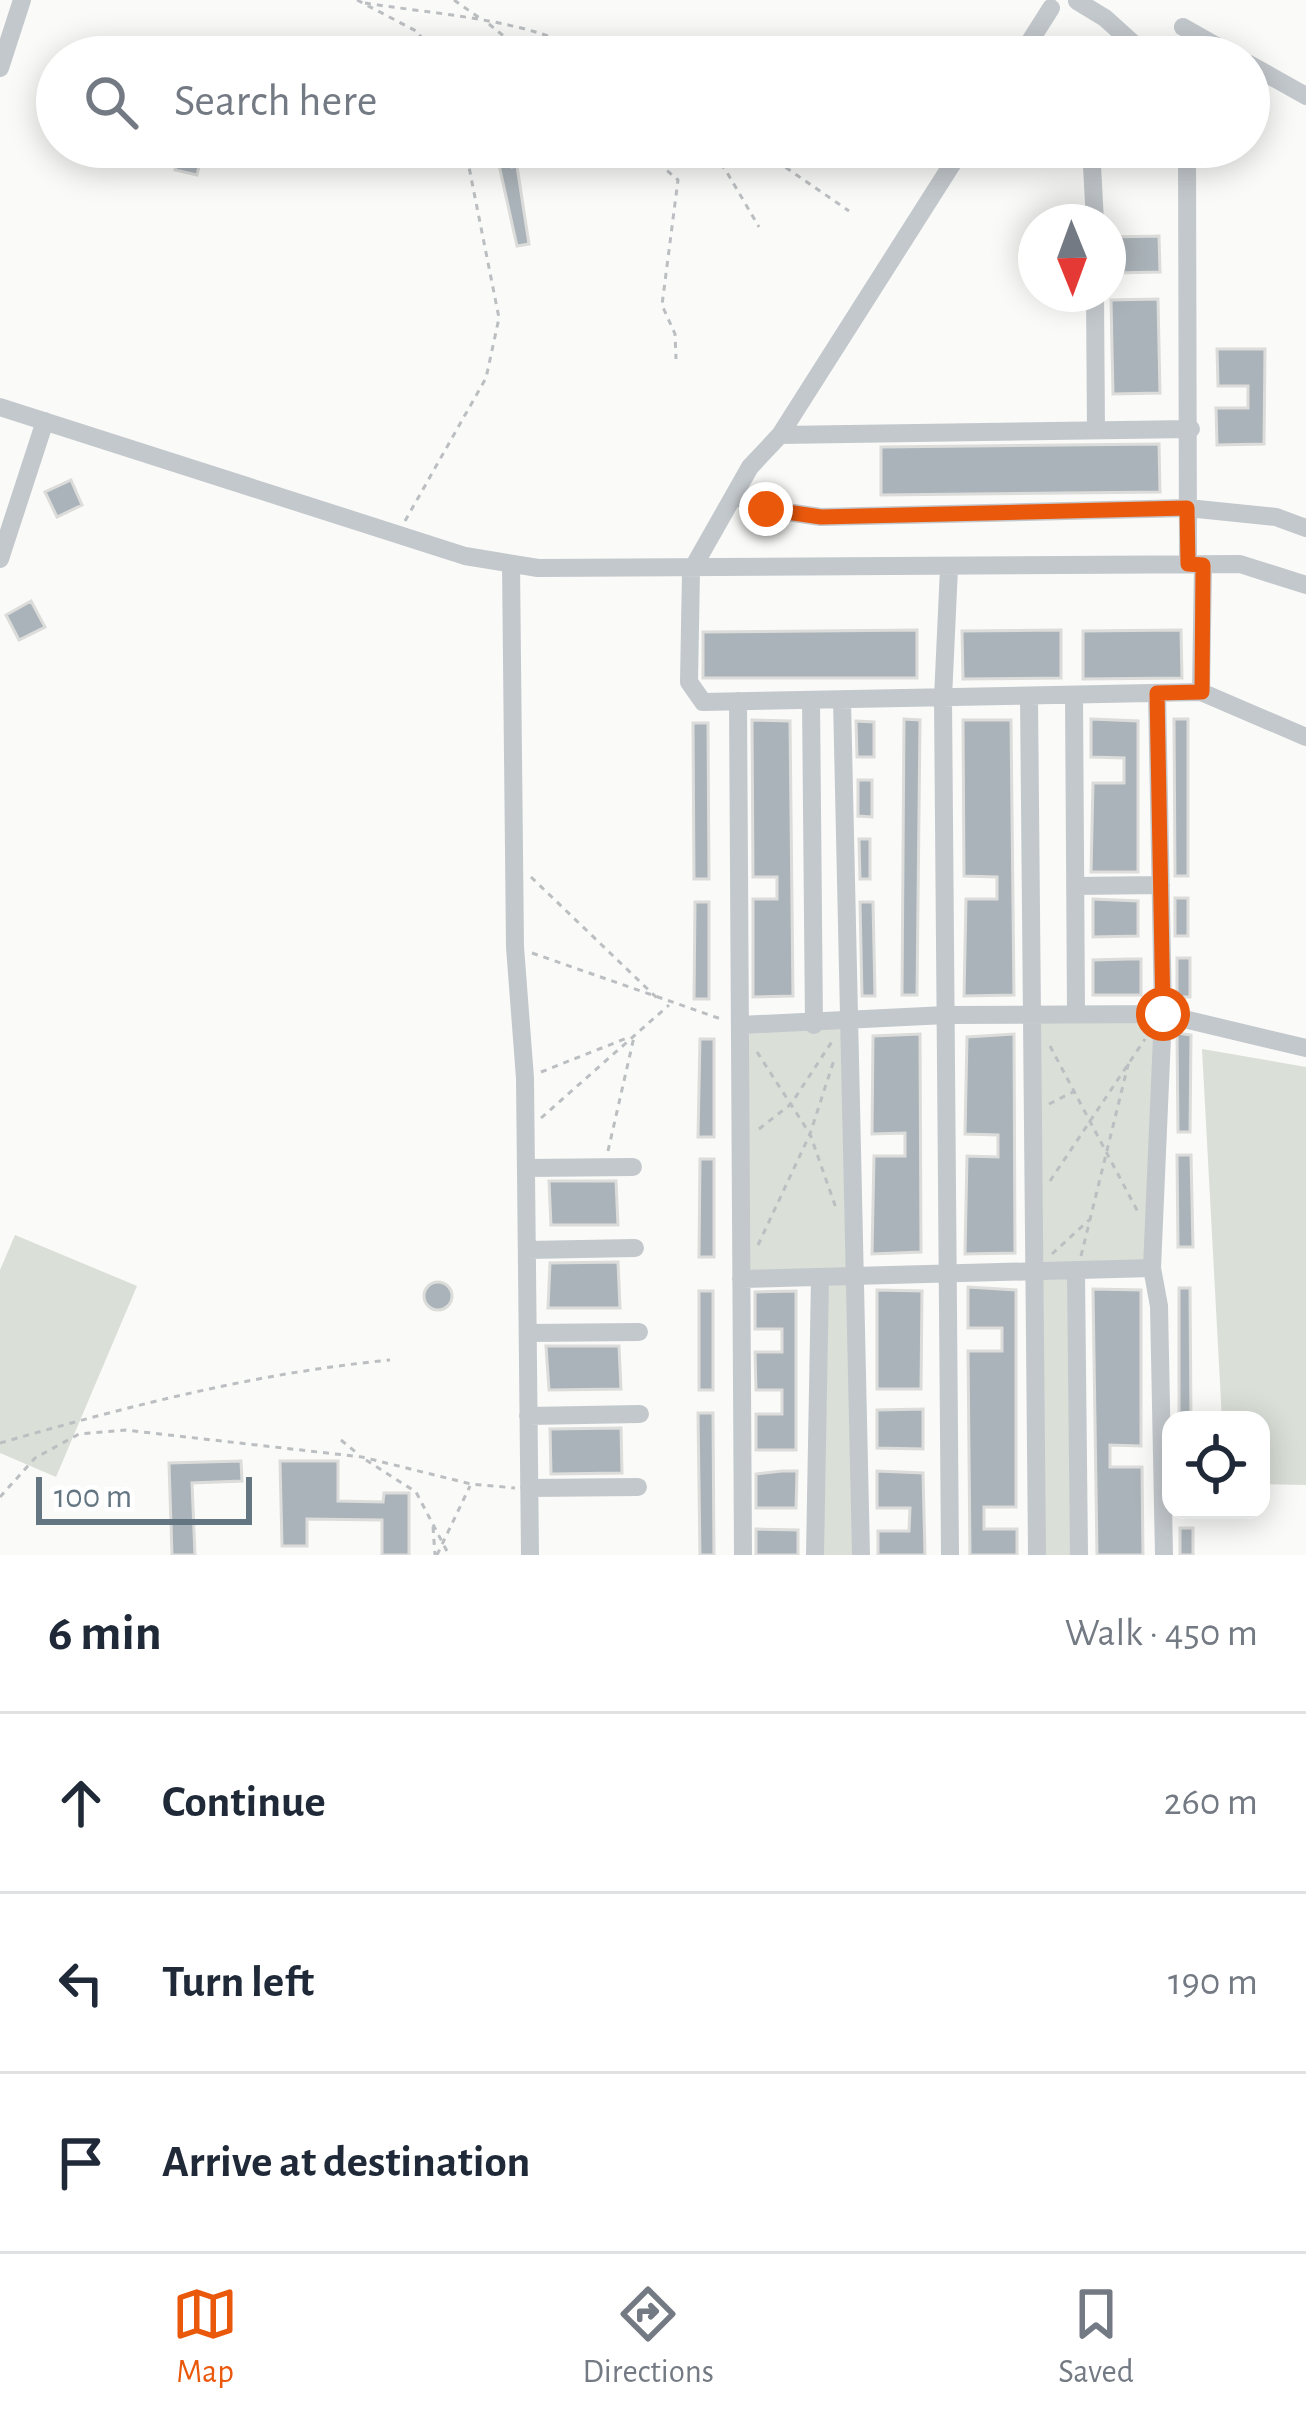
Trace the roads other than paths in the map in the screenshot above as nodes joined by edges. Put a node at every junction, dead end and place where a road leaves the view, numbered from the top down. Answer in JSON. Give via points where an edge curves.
{"nodes":[{"id":1,"x":10,"y":0,"type":"edge"},
{"id":2,"x":22,"y":0,"type":"edge"},
{"id":3,"x":1077,"y":0,"type":"edge"},
{"id":4,"x":1047,"y":4,"type":"edge"},
{"id":5,"x":1183,"y":27,"type":"dead end"},
{"id":6,"x":1031,"y":36,"type":"edge"},
{"id":7,"x":1125,"y":36,"type":"edge"},
{"id":8,"x":1199,"y":36,"type":"edge"},
{"id":9,"x":8,"y":43,"type":"junction"},
{"id":10,"x":0,"y":68,"type":"edge"},
{"id":11,"x":1270,"y":76,"type":"edge"},
{"id":12,"x":1306,"y":96,"type":"edge"},
{"id":13,"x":951,"y":168,"type":"edge"},
{"id":14,"x":1092,"y":168,"type":"edge"},
{"id":15,"x":1187,"y":168,"type":"edge"},
{"id":16,"x":1094,"y":204,"type":"edge"},
{"id":17,"x":1096,"y":312,"type":"edge"},
{"id":18,"x":0,"y":407,"type":"edge"},
{"id":19,"x":45,"y":422,"type":"junction"},
{"id":20,"x":1192,"y":429,"type":"junction"},
{"id":21,"x":1096,"y":430,"type":"junction"},
{"id":22,"x":780,"y":435,"type":"junction"},
{"id":23,"x":736,"y":496,"type":"junction"},
{"id":24,"x":1187,"y":508,"type":"junction"},
{"id":25,"x":1306,"y":528,"type":"edge"},
{"id":26,"x":0,"y":559,"type":"edge"},
{"id":27,"x":511,"y":564,"type":"junction"},
{"id":28,"x":1195,"y":564,"type":"junction"},
{"id":29,"x":949,"y":568,"type":"junction"},
{"id":30,"x":691,"y":571,"type":"junction"},
{"id":31,"x":1306,"y":585,"type":"edge"},
{"id":32,"x":1202,"y":692,"type":"junction"},
{"id":33,"x":1157,"y":693,"type":"junction"},
{"id":34,"x":1073,"y":695,"type":"junction"},
{"id":35,"x":1029,"y":696,"type":"junction"},
{"id":36,"x":944,"y":698,"type":"junction"},
{"id":37,"x":811,"y":700,"type":"junction"},
{"id":38,"x":842,"y":700,"type":"junction"},
{"id":39,"x":738,"y":701,"type":"junction"},
{"id":40,"x":1306,"y":737,"type":"edge"},
{"id":41,"x":1161,"y":885,"type":"junction"},
{"id":42,"x":1075,"y":886,"type":"junction"},
{"id":43,"x":1076,"y":1013,"type":"junction"},
{"id":44,"x":1034,"y":1014,"type":"junction"},
{"id":45,"x":1163,"y":1014,"type":"junction"},
{"id":46,"x":946,"y":1016,"type":"junction"},
{"id":47,"x":847,"y":1019,"type":"junction"},
{"id":48,"x":740,"y":1025,"type":"junction"},
{"id":49,"x":814,"y":1025,"type":"junction"},
{"id":50,"x":1306,"y":1048,"type":"edge"},
{"id":51,"x":633,"y":1167,"type":"dead end"},
{"id":52,"x":526,"y":1168,"type":"junction"},
{"id":53,"x":635,"y":1248,"type":"dead end"},
{"id":54,"x":527,"y":1250,"type":"junction"},
{"id":55,"x":1152,"y":1268,"type":"junction"},
{"id":56,"x":948,"y":1270,"type":"junction"},
{"id":57,"x":859,"y":1272,"type":"junction"},
{"id":58,"x":1034,"y":1272,"type":"junction"},
{"id":59,"x":1076,"y":1273,"type":"junction"},
{"id":60,"x":820,"y":1278,"type":"junction"},
{"id":61,"x":741,"y":1279,"type":"junction"},
{"id":62,"x":639,"y":1331,"type":"dead end"},
{"id":63,"x":528,"y":1334,"type":"junction"},
{"id":64,"x":640,"y":1414,"type":"dead end"},
{"id":65,"x":528,"y":1416,"type":"junction"},
{"id":66,"x":638,"y":1487,"type":"dead end"},
{"id":67,"x":529,"y":1488,"type":"junction"},
{"id":68,"x":530,"y":1555,"type":"edge"},
{"id":69,"x":743,"y":1555,"type":"edge"},
{"id":70,"x":815,"y":1555,"type":"edge"},
{"id":71,"x":861,"y":1555,"type":"edge"},
{"id":72,"x":950,"y":1555,"type":"edge"},
{"id":73,"x":1037,"y":1555,"type":"edge"},
{"id":74,"x":1079,"y":1555,"type":"edge"},
{"id":75,"x":1164,"y":1555,"type":"edge"}],
"edges":[{"from":1,"to":9,"type":"street"},
{"from":2,"to":9,"type":"street"},
{"from":3,"to":4,"type":"street","via":[[1069,9]]},
{"from":3,"to":7,"type":"street"},
{"from":4,"to":6,"type":"street"},
{"from":5,"to":8,"type":"street"},
{"from":9,"to":10,"type":"street"},
{"from":11,"to":12,"type":"street"},
{"from":13,"to":22,"type":"street"},
{"from":14,"to":16,"type":"street"},
{"from":15,"to":20,"type":"street"},
{"from":17,"to":21,"type":"street"},
{"from":18,"to":19,"type":"street"},
{"from":19,"to":26,"type":"street"},
{"from":19,"to":27,"type":"street"},
{"from":20,"to":21,"type":"street"},
{"from":20,"to":24,"type":"street"},
{"from":21,"to":22,"type":"street"},
{"from":22,"to":23,"type":"street"},
{"from":23,"to":24,"type":"street","via":[[821,517]]},
{"from":23,"to":30,"type":"street"},
{"from":24,"to":25,"type":"street"},
{"from":24,"to":28,"type":"street"},
{"from":27,"to":30,"type":"street"},
{"from":27,"to":52,"type":"street"},
{"from":28,"to":29,"type":"street"},
{"from":28,"to":31,"type":"street","via":[[1240,564]]},
{"from":28,"to":32,"type":"street"},
{"from":29,"to":30,"type":"street"},
{"from":29,"to":36,"type":"street"},
{"from":30,"to":39,"type":"street","via":[[689,682],[703,702]]},
{"from":32,"to":33,"type":"street"},
{"from":32,"to":40,"type":"street"},
{"from":33,"to":34,"type":"street"},
{"from":33,"to":41,"type":"street"},
{"from":34,"to":35,"type":"street"},
{"from":34,"to":42,"type":"street"},
{"from":35,"to":36,"type":"street"},
{"from":35,"to":44,"type":"street"},
{"from":36,"to":38,"type":"street"},
{"from":36,"to":46,"type":"street"},
{"from":37,"to":38,"type":"street"},
{"from":37,"to":39,"type":"street"},
{"from":37,"to":49,"type":"street"},
{"from":38,"to":47,"type":"street"},
{"from":39,"to":48,"type":"street"},
{"from":41,"to":42,"type":"street"},
{"from":41,"to":45,"type":"street"},
{"from":42,"to":43,"type":"street"},
{"from":43,"to":44,"type":"street"},
{"from":43,"to":45,"type":"street"},
{"from":44,"to":46,"type":"street"},
{"from":44,"to":58,"type":"street"},
{"from":45,"to":50,"type":"street"},
{"from":45,"to":55,"type":"street"},
{"from":46,"to":47,"type":"street"},
{"from":46,"to":56,"type":"street"},
{"from":47,"to":49,"type":"street"},
{"from":47,"to":57,"type":"street"},
{"from":48,"to":49,"type":"street"},
{"from":48,"to":61,"type":"street"},
{"from":51,"to":52,"type":"street"},
{"from":52,"to":54,"type":"street"},
{"from":53,"to":54,"type":"street"},
{"from":54,"to":63,"type":"street"},
{"from":55,"to":59,"type":"street"},
{"from":55,"to":75,"type":"street"},
{"from":56,"to":57,"type":"street"},
{"from":56,"to":58,"type":"street"},
{"from":56,"to":72,"type":"street"},
{"from":57,"to":60,"type":"street"},
{"from":57,"to":71,"type":"street"},
{"from":58,"to":59,"type":"street"},
{"from":58,"to":73,"type":"street"},
{"from":59,"to":74,"type":"street"},
{"from":60,"to":61,"type":"street"},
{"from":60,"to":70,"type":"street"},
{"from":61,"to":69,"type":"street"},
{"from":62,"to":63,"type":"street"},
{"from":63,"to":65,"type":"street"},
{"from":64,"to":65,"type":"street"},
{"from":65,"to":67,"type":"street"},
{"from":66,"to":67,"type":"street"},
{"from":67,"to":68,"type":"street"}]}
